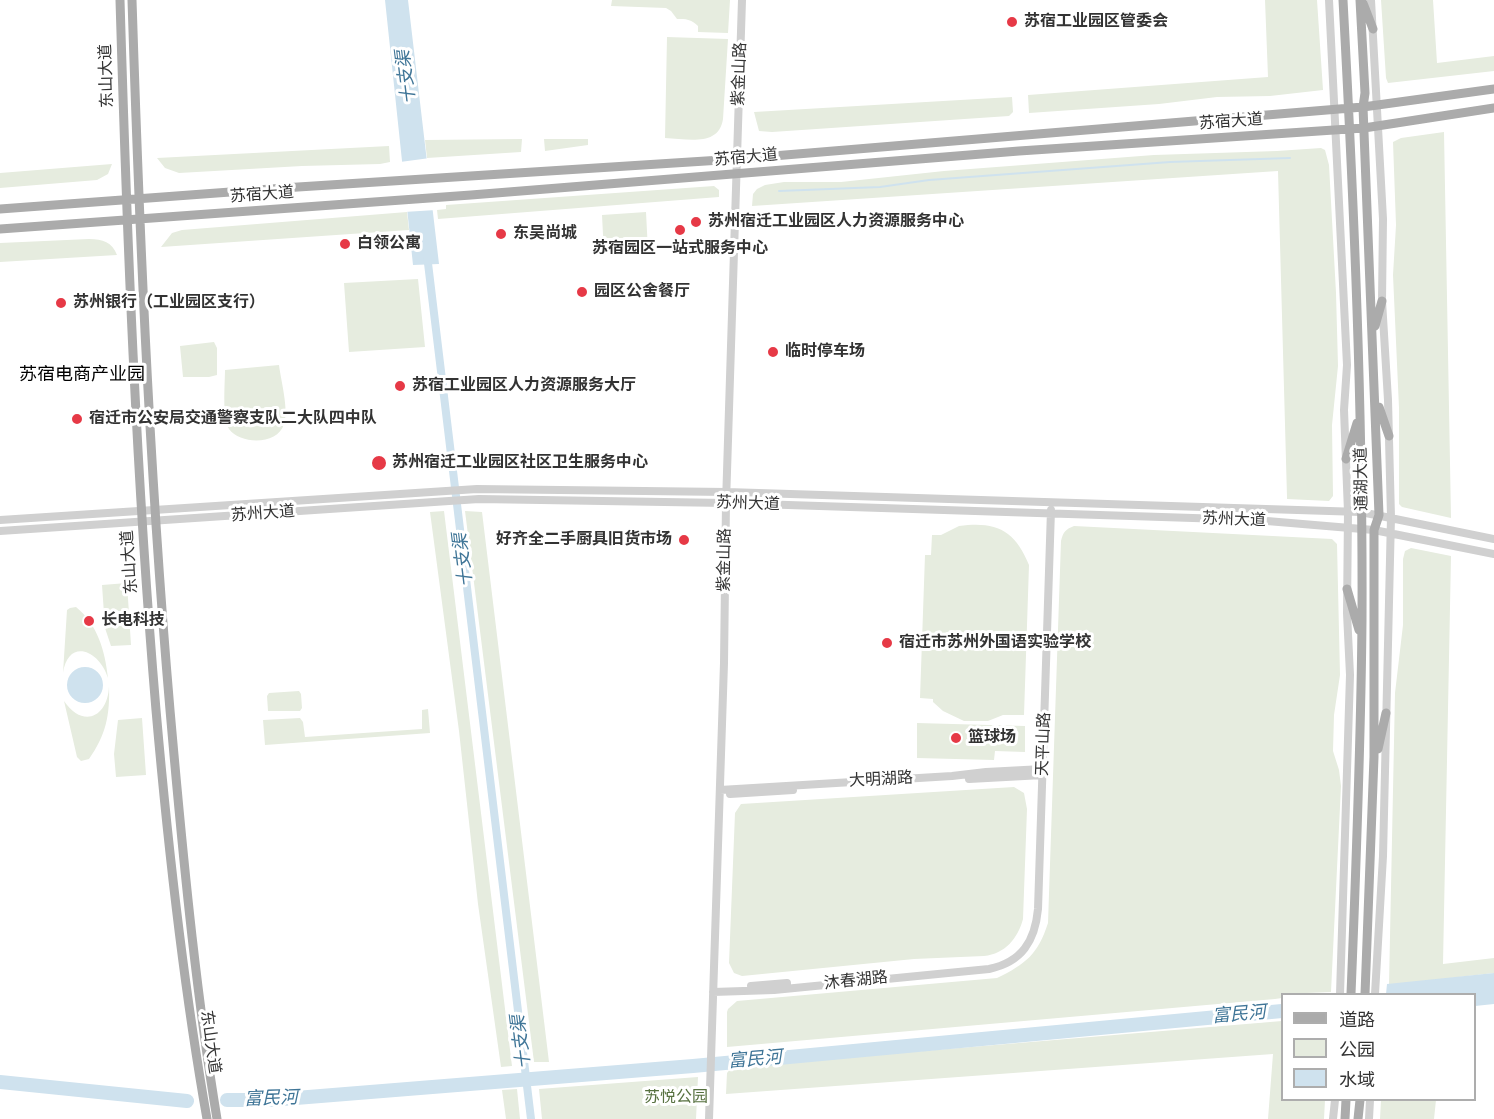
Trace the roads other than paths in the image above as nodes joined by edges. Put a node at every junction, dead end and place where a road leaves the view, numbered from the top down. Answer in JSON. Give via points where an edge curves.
{"nodes":[{"id":1,"x":120,"y":0,"type":"edge"},
{"id":2,"x":132,"y":0,"type":"edge"},
{"id":3,"x":742,"y":0,"type":"edge"},
{"id":4,"x":1329,"y":0,"type":"edge"},
{"id":5,"x":1343,"y":0,"type":"edge"},
{"id":6,"x":1361,"y":0,"type":"edge"},
{"id":7,"x":1371,"y":0,"type":"edge"},
{"id":8,"x":1373,"y":29,"type":"junction"},
{"id":9,"x":1494,"y":89,"type":"edge"},
{"id":10,"x":1377,"y":105,"type":"junction"},
{"id":11,"x":1363,"y":107,"type":"junction"},
{"id":12,"x":1349,"y":108,"type":"junction"},
{"id":13,"x":1494,"y":108,"type":"edge"},
{"id":14,"x":1335,"y":109,"type":"junction"},
{"id":15,"x":1377,"y":126,"type":"junction"},
{"id":16,"x":1364,"y":128,"type":"junction"},
{"id":17,"x":1336,"y":129,"type":"junction"},
{"id":18,"x":1350,"y":129,"type":"junction"},
{"id":19,"x":737,"y":159,"type":"junction"},
{"id":20,"x":736,"y":174,"type":"junction"},
{"id":21,"x":138,"y":198,"type":"junction"},
{"id":22,"x":126,"y":199,"type":"junction"},
{"id":23,"x":0,"y":209,"type":"edge"},
{"id":24,"x":139,"y":219,"type":"junction"},
{"id":25,"x":127,"y":220,"type":"junction"},
{"id":26,"x":0,"y":229,"type":"edge"},
{"id":27,"x":1382,"y":301,"type":"junction"},
{"id":28,"x":1373,"y":334,"type":"junction"},
{"id":29,"x":1375,"y":395,"type":"junction"},
{"id":30,"x":1360,"y":415,"type":"junction"},
{"id":31,"x":1389,"y":436,"type":"junction"},
{"id":32,"x":1346,"y":459,"type":"junction"},
{"id":33,"x":727,"y":492,"type":"junction"},
{"id":34,"x":1049,"y":502,"type":"junction"},
{"id":35,"x":726,"y":503,"type":"junction"},
{"id":36,"x":155,"y":510,"type":"junction"},
{"id":37,"x":141,"y":511,"type":"junction"},
{"id":38,"x":1348,"y":512,"type":"junction"},
{"id":39,"x":1361,"y":512,"type":"junction"},
{"id":40,"x":1049,"y":513,"type":"junction"},
{"id":41,"x":1379,"y":515,"type":"junction"},
{"id":42,"x":1391,"y":518,"type":"junction"},
{"id":43,"x":0,"y":520,"type":"edge"},
{"id":44,"x":156,"y":521,"type":"junction"},
{"id":45,"x":142,"y":522,"type":"junction"},
{"id":46,"x":1348,"y":527,"type":"junction"},
{"id":47,"x":1361,"y":528,"type":"junction"},
{"id":48,"x":1374,"y":530,"type":"junction"},
{"id":49,"x":0,"y":531,"type":"edge"},
{"id":50,"x":1390,"y":533,"type":"junction"},
{"id":51,"x":1494,"y":539,"type":"edge"},
{"id":52,"x":1494,"y":554,"type":"edge"},
{"id":53,"x":1347,"y":589,"type":"junction"},
{"id":54,"x":1362,"y":639,"type":"junction"},
{"id":55,"x":1386,"y":714,"type":"junction"},
{"id":56,"x":1374,"y":769,"type":"junction"},
{"id":57,"x":1040,"y":772,"type":"junction"},
{"id":58,"x":719,"y":792,"type":"junction"},
{"id":59,"x":998,"y":965,"type":"joint"},
{"id":60,"x":713,"y":990,"type":"junction"},
{"id":61,"x":1340,"y":993,"type":"edge"},
{"id":62,"x":1351,"y":993,"type":"edge"},
{"id":63,"x":1365,"y":993,"type":"edge"},
{"id":64,"x":1375,"y":993,"type":"edge"},
{"id":65,"x":1335,"y":1101,"type":"edge"},
{"id":66,"x":1346,"y":1101,"type":"edge"},
{"id":67,"x":1360,"y":1101,"type":"edge"},
{"id":68,"x":1370,"y":1101,"type":"edge"},
{"id":69,"x":207,"y":1119,"type":"edge"},
{"id":70,"x":218,"y":1119,"type":"edge"},
{"id":71,"x":709,"y":1119,"type":"edge"},
{"id":72,"x":1334,"y":1119,"type":"edge"},
{"id":73,"x":1345,"y":1119,"type":"edge"},
{"id":74,"x":1359,"y":1119,"type":"edge"},
{"id":75,"x":1369,"y":1119,"type":"edge"}],
"edges":[{"from":1,"to":22,"type":"main road","name":"东山大道"},
{"from":2,"to":21,"type":"main road","name":"东山大道"},
{"from":3,"to":19,"type":"street","name":"紫金山路"},
{"from":4,"to":14,"type":"street"},
{"from":5,"to":12,"type":"main road","name":"通湖大道"},
{"from":6,"to":8,"type":"main road"},
{"from":6,"to":11,"type":"main road","name":"通湖大道"},
{"from":7,"to":8,"type":"street"},
{"from":8,"to":10,"type":"street"},
{"from":9,"to":10,"type":"main road","name":"苏宿大道"},
{"from":10,"to":11,"type":"main road","name":"苏宿大道"},
{"from":10,"to":15,"type":"street"},
{"from":11,"to":12,"type":"main road","name":"苏宿大道"},
{"from":11,"to":16,"type":"main road","name":"通湖大道"},
{"from":12,"to":14,"type":"main road","name":"苏宿大道"},
{"from":12,"to":18,"type":"main road","name":"通湖大道"},
{"from":13,"to":15,"type":"main road","name":"苏宿大道"},
{"from":14,"to":17,"type":"street"},
{"from":14,"to":19,"type":"main road","name":"苏宿大道"},
{"from":15,"to":16,"type":"main road","name":"苏宿大道"},
{"from":15,"to":27,"type":"street","via":[[1383,219]]},
{"from":16,"to":18,"type":"main road","name":"苏宿大道"},
{"from":16,"to":28,"type":"main road","name":"通湖大道"},
{"from":17,"to":18,"type":"main road","name":"苏宿大道"},
{"from":17,"to":20,"type":"main road","name":"苏宿大道"},
{"from":17,"to":32,"type":"street","via":[[1347,365]]},
{"from":18,"to":30,"type":"main road","name":"通湖大道"},
{"from":19,"to":20,"type":"street","name":"紫金山路"},
{"from":19,"to":21,"type":"main road","name":"苏宿大道"},
{"from":20,"to":24,"type":"main road","name":"苏宿大道"},
{"from":20,"to":33,"type":"street","name":"紫金山路"},
{"from":21,"to":22,"type":"main road","name":"苏宿大道"},
{"from":21,"to":24,"type":"main road","name":"东山大道"},
{"from":22,"to":23,"type":"main road","name":"苏宿大道"},
{"from":22,"to":25,"type":"main road","name":"东山大道"},
{"from":24,"to":25,"type":"main road","name":"苏宿大道"},
{"from":24,"to":36,"type":"main road","name":"东山大道"},
{"from":25,"to":26,"type":"main road","name":"苏宿大道"},
{"from":25,"to":37,"type":"main road","name":"东山大道"},
{"from":27,"to":28,"type":"main road"},
{"from":27,"to":31,"type":"street"},
{"from":28,"to":29,"type":"main road","name":"通湖大道"},
{"from":29,"to":31,"type":"main road"},
{"from":29,"to":41,"type":"main road","name":"通湖大道"},
{"from":30,"to":32,"type":"main road"},
{"from":30,"to":39,"type":"main road","name":"通湖大道"},
{"from":31,"to":42,"type":"street"},
{"from":32,"to":38,"type":"street"},
{"from":33,"to":34,"type":"street","name":"苏州大道"},
{"from":33,"to":35,"type":"street","name":"紫金山路"},
{"from":33,"to":36,"type":"street","name":"苏州大道","via":[[477,489]]},
{"from":34,"to":38,"type":"street","name":"苏州大道"},
{"from":34,"to":40,"type":"street","name":"天平山路"},
{"from":35,"to":40,"type":"street","name":"苏州大道"},
{"from":35,"to":44,"type":"street","name":"苏州大道","via":[[479,499]]},
{"from":35,"to":58,"type":"street","name":"紫金山路"},
{"from":36,"to":37,"type":"street","name":"苏州大道"},
{"from":36,"to":44,"type":"main road","name":"东山大道"},
{"from":37,"to":43,"type":"street","name":"苏州大道"},
{"from":37,"to":45,"type":"main road","name":"东山大道"},
{"from":38,"to":39,"type":"street","name":"苏州大道"},
{"from":38,"to":46,"type":"street"},
{"from":39,"to":41,"type":"street","name":"苏州大道"},
{"from":39,"to":47,"type":"main road","name":"通湖大道"},
{"from":40,"to":46,"type":"street","name":"苏州大道"},
{"from":40,"to":57,"type":"street","name":"天平山路"},
{"from":41,"to":42,"type":"street","name":"苏州大道"},
{"from":41,"to":48,"type":"main road","name":"通湖大道"},
{"from":42,"to":50,"type":"street"},
{"from":42,"to":51,"type":"street","name":"苏州大道"},
{"from":44,"to":45,"type":"street","name":"苏州大道"},
{"from":44,"to":70,"type":"main road","name":"东山大道","via":[[187,901]]},
{"from":45,"to":49,"type":"street","name":"苏州大道"},
{"from":45,"to":69,"type":"main road","name":"东山大道","via":[[165,805]]},
{"from":46,"to":47,"type":"street","name":"苏州大道"},
{"from":46,"to":53,"type":"street"},
{"from":47,"to":48,"type":"street","name":"苏州大道"},
{"from":47,"to":54,"type":"main road","name":"通湖大道"},
{"from":48,"to":50,"type":"street","name":"苏州大道"},
{"from":48,"to":56,"type":"main road","name":"通湖大道"},
{"from":50,"to":52,"type":"street","name":"苏州大道"},
{"from":50,"to":55,"type":"street"},
{"from":53,"to":54,"type":"main road"},
{"from":53,"to":61,"type":"street","via":[[1349,722]]},
{"from":54,"to":62,"type":"main road","name":"通湖大道"},
{"from":55,"to":56,"type":"main road"},
{"from":55,"to":64,"type":"street"},
{"from":56,"to":63,"type":"main road","name":"通湖大道"},
{"from":57,"to":58,"type":"street","name":"大明湖路"},
{"from":57,"to":59,"type":"street","name":"天平山路","via":[[1032,927],[1018,951]]},
{"from":58,"to":60,"type":"street","name":"紫金山路"},
{"from":59,"to":60,"type":"street","name":"沐春湖路"},
{"from":60,"to":71,"type":"street","name":"紫金山路"},
{"from":65,"to":72,"type":"street"},
{"from":66,"to":73,"type":"main road"},
{"from":67,"to":74,"type":"main road"},
{"from":68,"to":75,"type":"street"}]}
